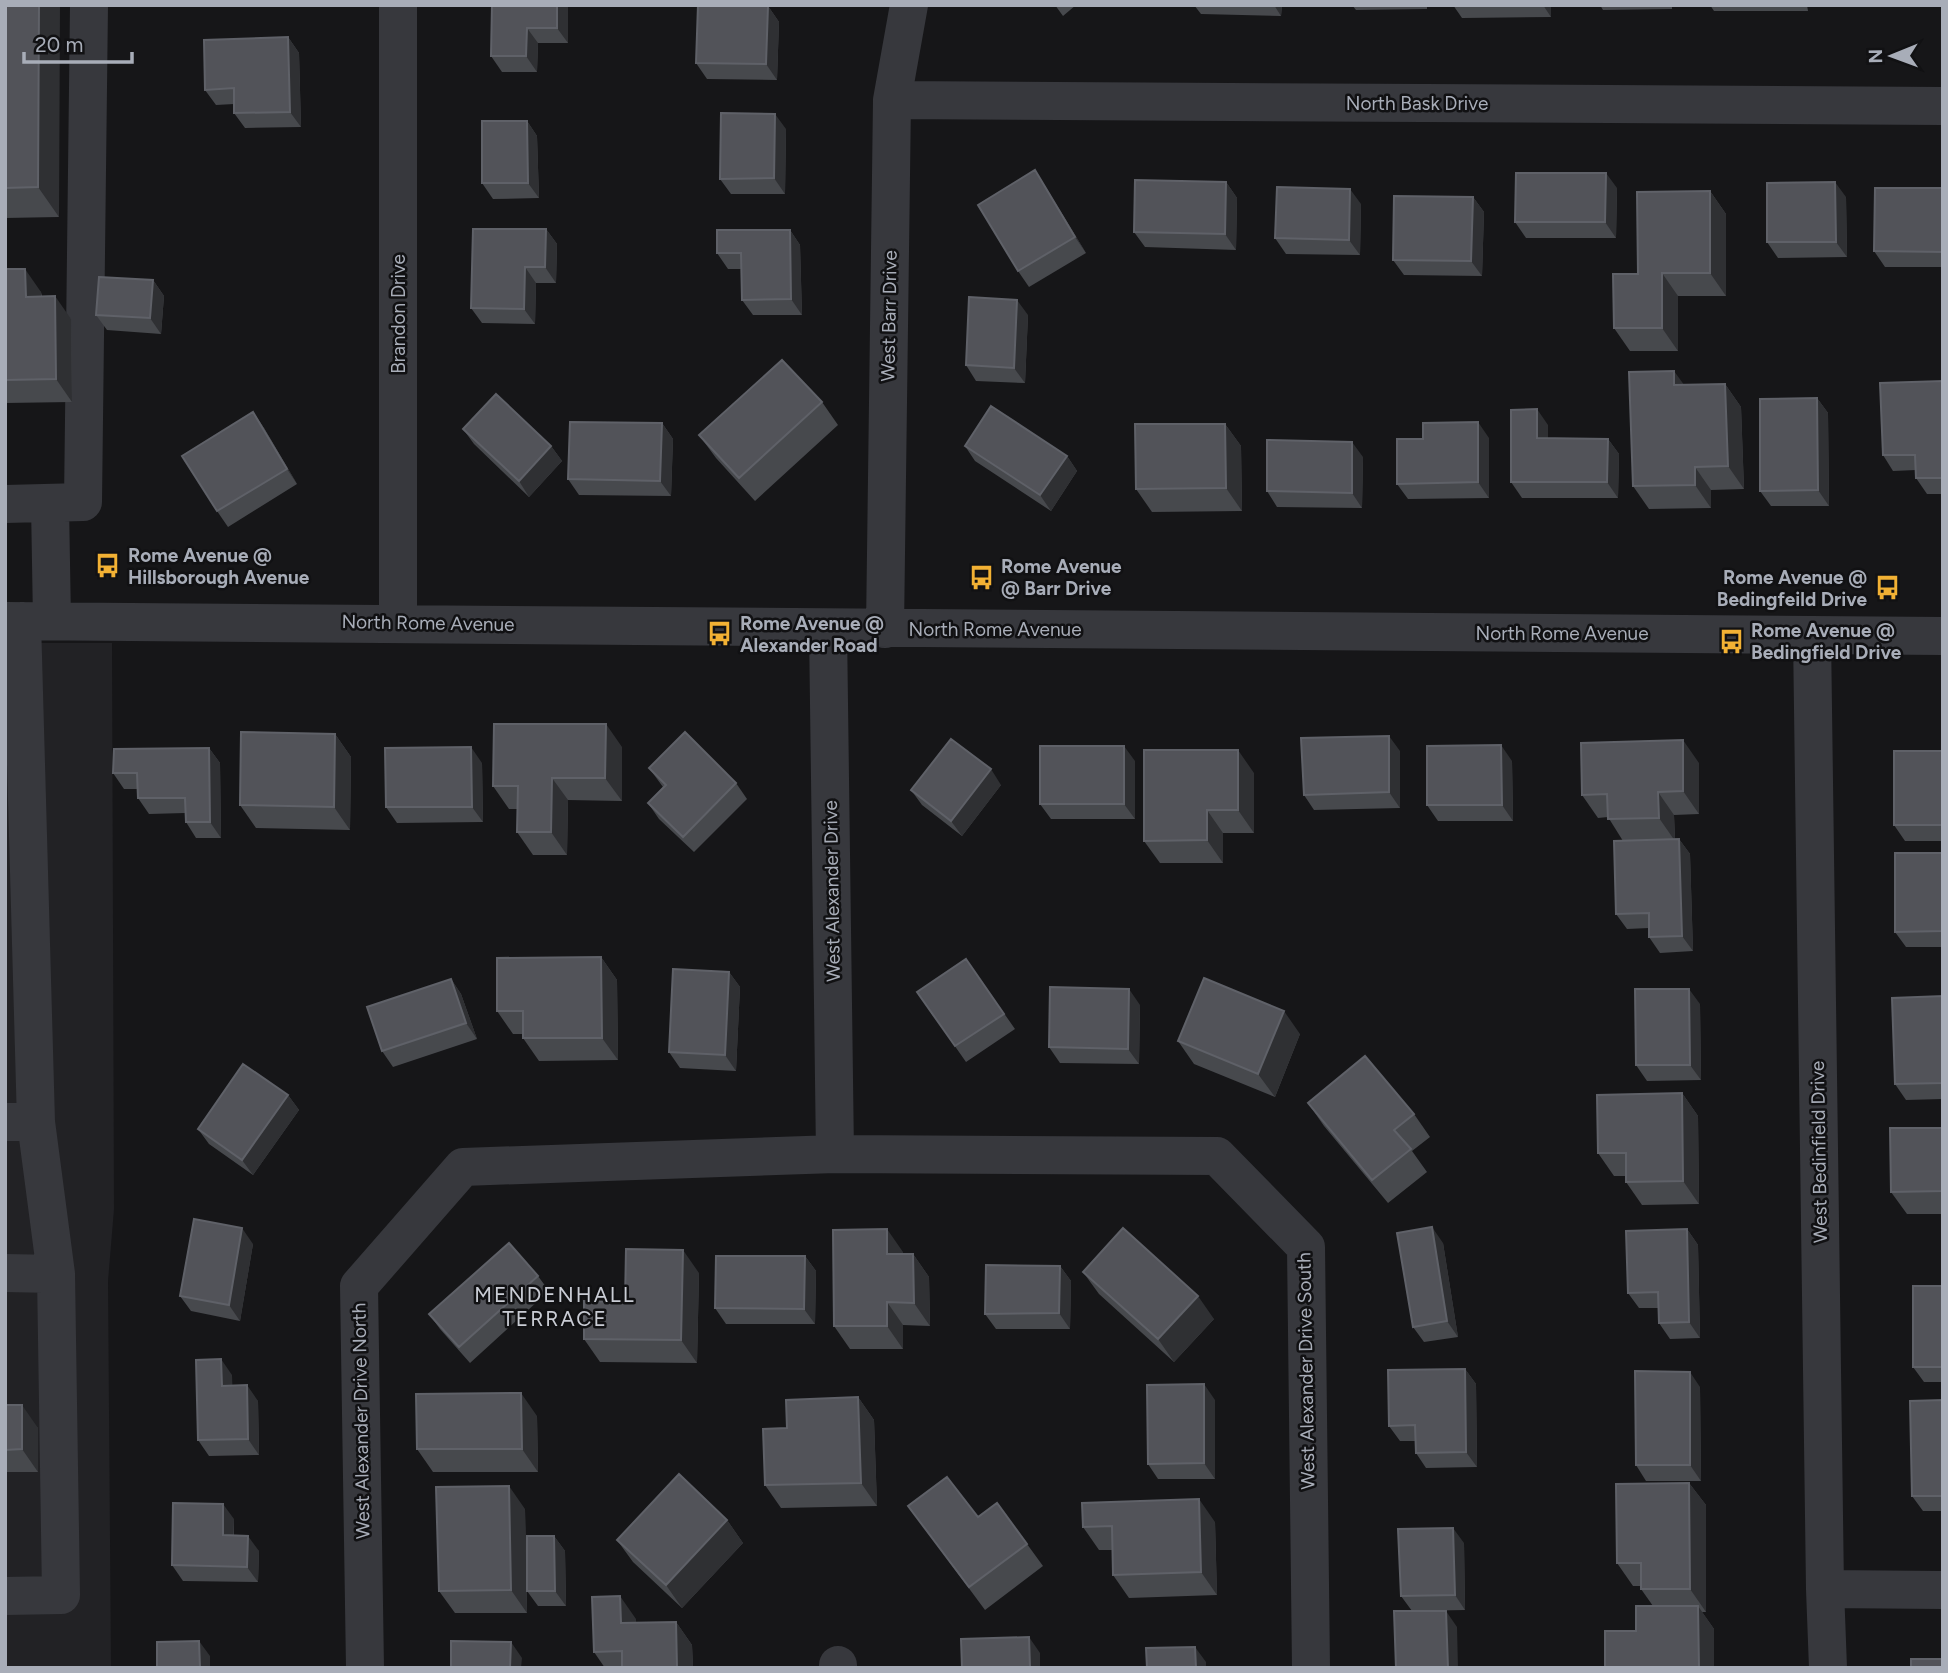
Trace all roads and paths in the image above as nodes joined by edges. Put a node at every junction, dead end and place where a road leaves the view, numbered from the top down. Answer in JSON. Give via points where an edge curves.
{"nodes":[{"id":1,"x":89,"y":5,"type":"edge"},
{"id":2,"x":398,"y":5,"type":"edge"},
{"id":3,"x":909,"y":5,"type":"edge"},
{"id":4,"x":892,"y":100,"type":"junction"},
{"id":5,"x":1943,"y":106,"type":"edge"},
{"id":6,"x":5,"y":504,"type":"edge"},
{"id":7,"x":50,"y":504,"type":"junction"},
{"id":8,"x":26,"y":621,"type":"edge"},
{"id":9,"x":398,"y":623,"type":"junction"},
{"id":10,"x":828,"y":628,"type":"junction"},
{"id":11,"x":885,"y":629,"type":"junction"},
{"id":12,"x":1812,"y":635,"type":"junction"},
{"id":13,"x":1943,"y":636,"type":"edge"},
{"id":14,"x":16,"y":769,"type":"edge"},
{"id":15,"x":20,"y":1122,"type":"edge"},
{"id":16,"x":835,"y":1154,"type":"junction"},
{"id":17,"x":5,"y":1273,"type":"edge"},
{"id":18,"x":56,"y":1274,"type":"junction"},
{"id":19,"x":1825,"y":1589,"type":"junction"},
{"id":20,"x":1943,"y":1590,"type":"edge"},
{"id":21,"x":5,"y":1596,"type":"edge"},
{"id":22,"x":365,"y":1668,"type":"edge"},
{"id":23,"x":1311,"y":1668,"type":"edge"},
{"id":24,"x":1828,"y":1668,"type":"edge"}],
"edges":[{"from":1,"to":7,"type":"street","via":[[83,502]]},
{"from":2,"to":9,"type":"street","name":"Brandon Drive"},
{"from":3,"to":4,"type":"street","name":"West Barr Drive"},
{"from":4,"to":5,"type":"street","name":"North Bask Drive"},
{"from":4,"to":11,"type":"street","name":"West Barr Drive"},
{"from":6,"to":7,"type":"street"},
{"from":7,"to":8,"type":"street"},
{"from":8,"to":9,"type":"street","name":"North Rome Avenue"},
{"from":8,"to":14,"type":"street"},
{"from":9,"to":10,"type":"street","name":"North Rome Avenue"},
{"from":10,"to":11,"type":"street","name":"North Rome Avenue"},
{"from":10,"to":16,"type":"street","name":"West Alexander Drive"},
{"from":11,"to":12,"type":"street","name":"North Rome Avenue"},
{"from":12,"to":13,"type":"street","name":"North Rome Avenue"},
{"from":12,"to":19,"type":"street","name":"West Bedinfield Drive"},
{"from":14,"to":15,"type":"street"},
{"from":15,"to":18,"type":"street"},
{"from":16,"to":22,"type":"street","name":"West Alexander Drive North","via":[[463,1167],[359,1286]]},
{"from":16,"to":23,"type":"street","name":"West Alexander Drive South","via":[[1217,1156],[1307,1247]]},
{"from":17,"to":18,"type":"street"},
{"from":18,"to":21,"type":"street","via":[[61,1595]]},
{"from":19,"to":20,"type":"street"},
{"from":19,"to":24,"type":"street","name":"West Bedinfield Drive"}]}
